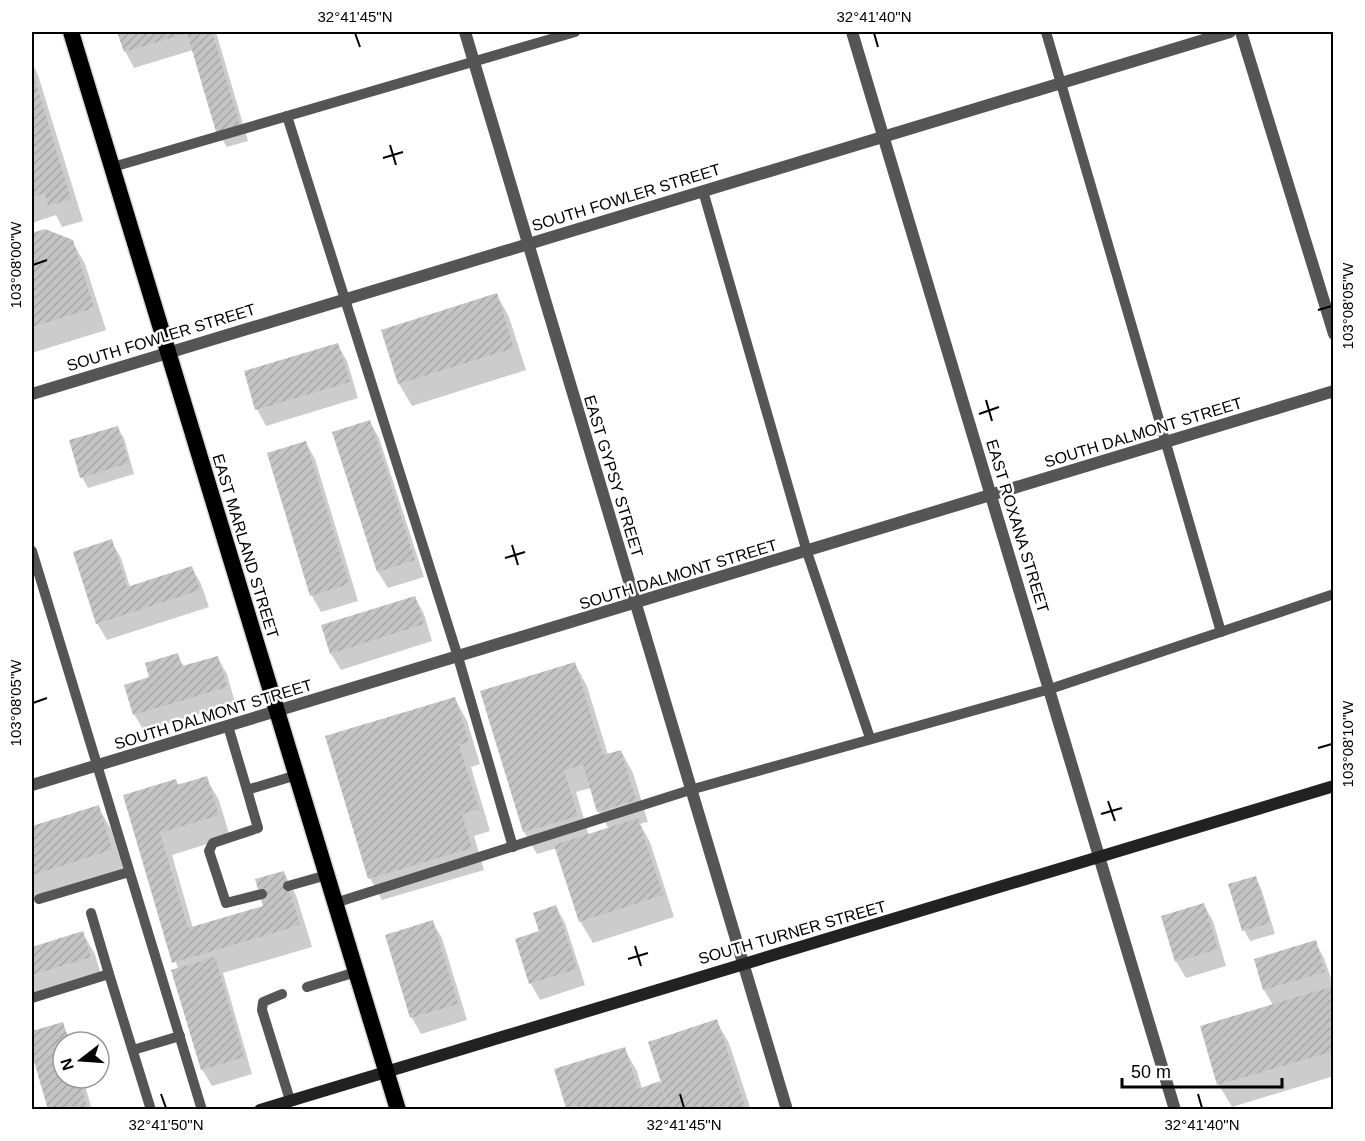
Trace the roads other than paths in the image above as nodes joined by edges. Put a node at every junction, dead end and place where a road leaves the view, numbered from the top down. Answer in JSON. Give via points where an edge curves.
{"nodes":[{"id":1,"x":71,"y":32,"type":"edge"},
{"id":2,"x":465,"y":32,"type":"edge"},
{"id":3,"x":575,"y":32,"type":"edge"},
{"id":4,"x":852,"y":32,"type":"edge"},
{"id":5,"x":1046,"y":32,"type":"edge"},
{"id":6,"x":1230,"y":32,"type":"edge"},
{"id":7,"x":1241,"y":32,"type":"edge"},
{"id":8,"x":474,"y":62,"type":"junction"},
{"id":9,"x":1061,"y":83,"type":"junction"},
{"id":10,"x":287,"y":116,"type":"junction"},
{"id":11,"x":884,"y":136,"type":"junction"},
{"id":12,"x":113,"y":167,"type":"junction"},
{"id":13,"x":703,"y":191,"type":"junction"},
{"id":14,"x":528,"y":244,"type":"junction"},
{"id":15,"x":343,"y":300,"type":"junction"},
{"id":16,"x":1334,"y":334,"type":"edge"},
{"id":17,"x":168,"y":352,"type":"junction"},
{"id":18,"x":1334,"y":391,"type":"edge"},
{"id":19,"x":32,"y":394,"type":"edge"},
{"id":20,"x":1167,"y":442,"type":"junction"},
{"id":21,"x":992,"y":495,"type":"junction"},
{"id":22,"x":32,"y":551,"type":"edge"},
{"id":23,"x":807,"y":552,"type":"junction"},
{"id":24,"x":1334,"y":594,"type":"edge"},
{"id":25,"x":635,"y":604,"type":"junction"},
{"id":26,"x":1221,"y":632,"type":"junction"},
{"id":27,"x":458,"y":657,"type":"junction"},
{"id":28,"x":1050,"y":689,"type":"junction"},
{"id":29,"x":278,"y":711,"type":"junction"},
{"id":30,"x":228,"y":726,"type":"junction"},
{"id":31,"x":870,"y":738,"type":"junction"},
{"id":32,"x":97,"y":766,"type":"junction"},
{"id":33,"x":297,"y":775,"type":"junction"},
{"id":34,"x":32,"y":785,"type":"edge"},
{"id":35,"x":1334,"y":786,"type":"edge"},
{"id":36,"x":248,"y":790,"type":"junction"},
{"id":37,"x":690,"y":790,"type":"junction"},
{"id":38,"x":513,"y":847,"type":"junction"},
{"id":39,"x":1100,"y":858,"type":"junction"},
{"id":40,"x":129,"y":872,"type":"junction"},
{"id":41,"x":327,"y":875,"type":"junction"},
{"id":42,"x":288,"y":886,"type":"dead end"},
{"id":43,"x":262,"y":894,"type":"dead end"},
{"id":44,"x":39,"y":899,"type":"dead end"},
{"id":45,"x":335,"y":903,"type":"junction"},
{"id":46,"x":91,"y":913,"type":"dead end"},
{"id":47,"x":742,"y":964,"type":"junction"},
{"id":48,"x":356,"y":972,"type":"junction"},
{"id":49,"x":109,"y":974,"type":"junction"},
{"id":50,"x":306,"y":987,"type":"dead end"},
{"id":51,"x":282,"y":994,"type":"dead end"},
{"id":52,"x":32,"y":998,"type":"edge"},
{"id":53,"x":180,"y":1036,"type":"junction"},
{"id":54,"x":133,"y":1050,"type":"junction"},
{"id":55,"x":386,"y":1071,"type":"junction"},
{"id":56,"x":290,"y":1100,"type":"junction"},
{"id":57,"x":151,"y":1110,"type":"edge"},
{"id":58,"x":202,"y":1110,"type":"edge"},
{"id":59,"x":260,"y":1110,"type":"edge"},
{"id":60,"x":398,"y":1110,"type":"edge"},
{"id":61,"x":787,"y":1110,"type":"edge"},
{"id":62,"x":1175,"y":1110,"type":"edge"}],
"edges":[{"from":1,"to":12,"type":"highway","name":"EAST MARLAND STREET"},
{"from":2,"to":8,"type":"street","name":"EAST GYPSY STREET"},
{"from":3,"to":8,"type":"lane"},
{"from":4,"to":11,"type":"street","name":"EAST ROXANA STREET"},
{"from":5,"to":9,"type":"lane"},
{"from":6,"to":9,"type":"street","name":"SOUTH FOWLER STREET"},
{"from":7,"to":16,"type":"street"},
{"from":8,"to":10,"type":"lane"},
{"from":8,"to":14,"type":"street","name":"EAST GYPSY STREET"},
{"from":9,"to":11,"type":"street","name":"SOUTH FOWLER STREET"},
{"from":9,"to":20,"type":"lane"},
{"from":10,"to":12,"type":"lane"},
{"from":10,"to":15,"type":"lane"},
{"from":11,"to":13,"type":"street","name":"SOUTH FOWLER STREET"},
{"from":11,"to":21,"type":"street","name":"EAST ROXANA STREET"},
{"from":12,"to":17,"type":"highway","name":"EAST MARLAND STREET"},
{"from":13,"to":14,"type":"street","name":"SOUTH FOWLER STREET"},
{"from":13,"to":23,"type":"lane"},
{"from":14,"to":15,"type":"street","name":"SOUTH FOWLER STREET"},
{"from":14,"to":25,"type":"street","name":"EAST GYPSY STREET"},
{"from":15,"to":17,"type":"street","name":"SOUTH FOWLER STREET"},
{"from":15,"to":27,"type":"lane"},
{"from":17,"to":19,"type":"street","name":"SOUTH FOWLER STREET"},
{"from":17,"to":29,"type":"highway","name":"EAST MARLAND STREET"},
{"from":18,"to":20,"type":"street","name":"SOUTH DALMONT STREET"},
{"from":20,"to":21,"type":"street","name":"SOUTH DALMONT STREET"},
{"from":20,"to":26,"type":"lane"},
{"from":21,"to":23,"type":"street","name":"SOUTH DALMONT STREET"},
{"from":21,"to":28,"type":"street","name":"EAST ROXANA STREET"},
{"from":22,"to":32,"type":"lane"},
{"from":23,"to":25,"type":"street","name":"SOUTH DALMONT STREET"},
{"from":23,"to":31,"type":"lane"},
{"from":24,"to":26,"type":"lane"},
{"from":25,"to":27,"type":"street","name":"SOUTH DALMONT STREET"},
{"from":25,"to":37,"type":"street","name":"EAST GYPSY STREET"},
{"from":26,"to":28,"type":"lane"},
{"from":27,"to":29,"type":"street","name":"SOUTH DALMONT STREET"},
{"from":27,"to":38,"type":"lane"},
{"from":28,"to":31,"type":"lane"},
{"from":28,"to":39,"type":"street","name":"EAST ROXANA STREET"},
{"from":29,"to":30,"type":"street","name":"SOUTH DALMONT STREET"},
{"from":29,"to":33,"type":"highway","name":"EAST MARLAND STREET"},
{"from":30,"to":32,"type":"street","name":"SOUTH DALMONT STREET"},
{"from":30,"to":36,"type":"lane"},
{"from":31,"to":37,"type":"lane"},
{"from":32,"to":34,"type":"street","name":"SOUTH DALMONT STREET"},
{"from":32,"to":40,"type":"lane"},
{"from":33,"to":36,"type":"lane"},
{"from":33,"to":41,"type":"highway","name":"EAST MARLAND STREET"},
{"from":35,"to":39,"type":"main road","name":"SOUTH TURNER STREET"},
{"from":36,"to":43,"type":"lane","via":[[258,828],[213,843],[209,851],[226,903]]},
{"from":37,"to":38,"type":"lane"},
{"from":37,"to":47,"type":"street","name":"EAST GYPSY STREET"},
{"from":38,"to":45,"type":"lane"},
{"from":39,"to":47,"type":"main road","name":"SOUTH TURNER STREET"},
{"from":39,"to":62,"type":"street","name":"EAST ROXANA STREET"},
{"from":40,"to":44,"type":"lane"},
{"from":40,"to":53,"type":"lane"},
{"from":41,"to":42,"type":"lane"},
{"from":41,"to":45,"type":"highway","name":"EAST MARLAND STREET"},
{"from":45,"to":48,"type":"highway","name":"EAST MARLAND STREET"},
{"from":46,"to":49,"type":"lane"},
{"from":47,"to":55,"type":"main road","name":"SOUTH TURNER STREET"},
{"from":47,"to":61,"type":"street","name":"EAST GYPSY STREET"},
{"from":48,"to":50,"type":"lane"},
{"from":48,"to":55,"type":"highway","name":"EAST MARLAND STREET"},
{"from":49,"to":52,"type":"lane"},
{"from":49,"to":54,"type":"lane"},
{"from":51,"to":56,"type":"lane","via":[[263,1002],[262,1010]]},
{"from":53,"to":54,"type":"lane"},
{"from":53,"to":58,"type":"lane"},
{"from":54,"to":57,"type":"lane"},
{"from":55,"to":56,"type":"main road","name":"SOUTH TURNER STREET"},
{"from":55,"to":60,"type":"highway","name":"EAST MARLAND STREET"},
{"from":56,"to":59,"type":"main road","name":"SOUTH TURNER STREET"}]}
